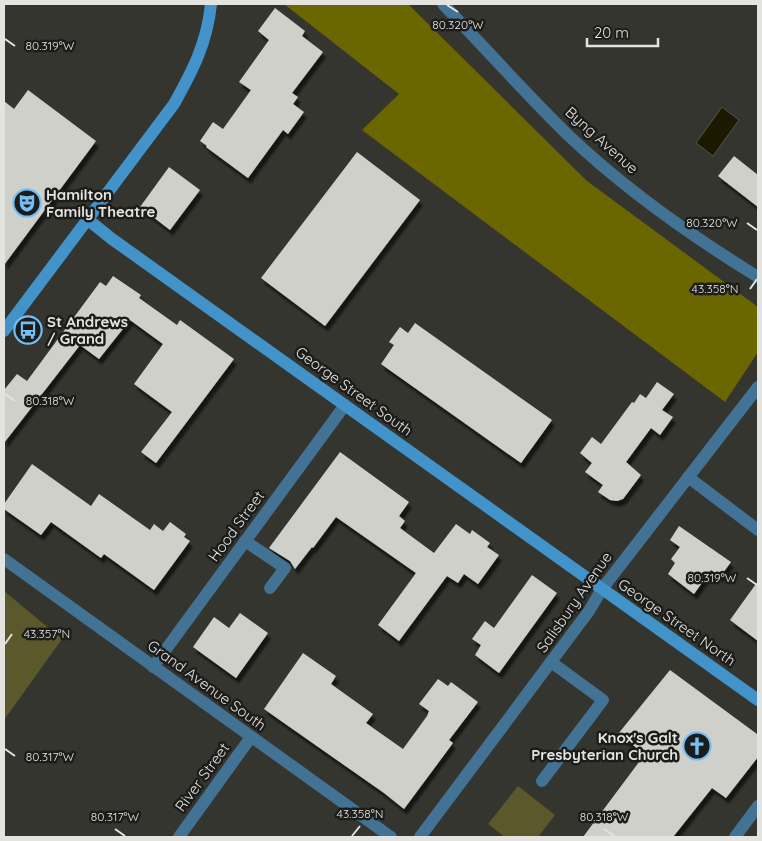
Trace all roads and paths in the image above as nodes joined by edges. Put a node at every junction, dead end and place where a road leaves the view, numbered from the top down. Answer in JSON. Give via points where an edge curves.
{"nodes":[{"id":1,"x":211,"y":4,"type":"edge"},
{"id":2,"x":443,"y":4,"type":"edge"},
{"id":3,"x":87,"y":220,"type":"junction"},
{"id":4,"x":758,"y":277,"type":"edge"},
{"id":5,"x":4,"y":331,"type":"edge"},
{"id":6,"x":758,"y":387,"type":"edge"},
{"id":7,"x":344,"y":405,"type":"junction"},
{"id":8,"x":688,"y":477,"type":"junction"},
{"id":9,"x":758,"y":530,"type":"edge"},
{"id":10,"x":245,"y":541,"type":"junction"},
{"id":11,"x":4,"y":559,"type":"edge"},
{"id":12,"x":270,"y":588,"type":"dead end"},
{"id":13,"x":602,"y":589,"type":"junction"},
{"id":14,"x":551,"y":662,"type":"junction"},
{"id":15,"x":153,"y":667,"type":"junction"},
{"id":16,"x":758,"y":700,"type":"edge"},
{"id":17,"x":251,"y":737,"type":"junction"},
{"id":18,"x":542,"y":781,"type":"dead end"},
{"id":19,"x":758,"y":806,"type":"edge"},
{"id":20,"x":179,"y":837,"type":"edge"},
{"id":21,"x":391,"y":837,"type":"edge"},
{"id":22,"x":420,"y":837,"type":"edge"},
{"id":23,"x":735,"y":837,"type":"edge"}],
"edges":[{"from":1,"to":3,"type":"main road","via":[[205,42],[174,104]]},
{"from":2,"to":4,"type":"street","name":"Byng Avenue","via":[[570,136],[625,184],[711,248]]},
{"from":3,"to":5,"type":"main road"},
{"from":3,"to":7,"type":"main road","name":"George Street South"},
{"from":6,"to":8,"type":"street","name":"Salisbury Avenue"},
{"from":7,"to":10,"type":"street","name":"Hood Street"},
{"from":7,"to":13,"type":"main road","name":"George Street South"},
{"from":8,"to":9,"type":"street"},
{"from":8,"to":13,"type":"street","name":"Salisbury Avenue"},
{"from":10,"to":12,"type":"street","via":[[285,568]]},
{"from":10,"to":15,"type":"street","name":"Hood Street"},
{"from":11,"to":15,"type":"street","name":"Grand Avenue South"},
{"from":13,"to":14,"type":"street","name":"Salisbury Avenue","via":[[590,611]]},
{"from":13,"to":16,"type":"main road","name":"George Street North"},
{"from":14,"to":18,"type":"street","via":[[603,700]]},
{"from":14,"to":22,"type":"street","name":"Salisbury Avenue"},
{"from":15,"to":17,"type":"street","name":"Grand Avenue South"},
{"from":17,"to":20,"type":"street","name":"River Street"},
{"from":17,"to":21,"type":"street","name":"Grand Avenue South"},
{"from":19,"to":23,"type":"street"}]}
